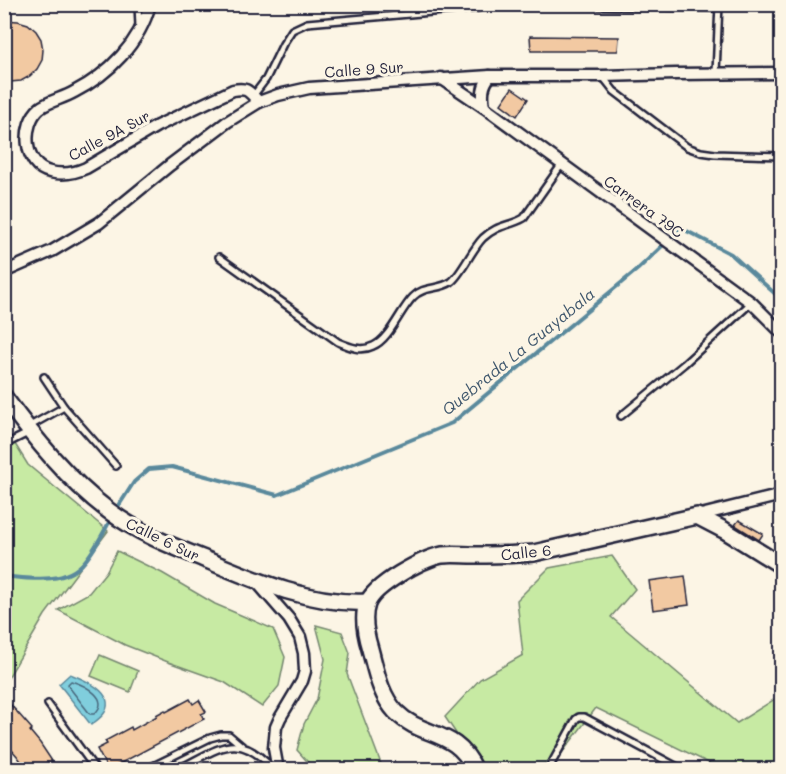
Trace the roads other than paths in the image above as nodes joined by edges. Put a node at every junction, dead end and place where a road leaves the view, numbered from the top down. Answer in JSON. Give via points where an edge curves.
{"nodes":[{"id":1,"x":138,"y":4,"type":"edge"},
{"id":2,"x":150,"y":4,"type":"edge"},
{"id":3,"x":559,"y":5,"type":"edge"},
{"id":4,"x":719,"y":6,"type":"edge"},
{"id":5,"x":478,"y":8,"type":"dead end"},
{"id":6,"x":139,"y":31,"type":"junction"},
{"id":7,"x":716,"y":73,"type":"junction"},
{"id":8,"x":782,"y":73,"type":"edge"},
{"id":9,"x":490,"y":76,"type":"junction"},
{"id":10,"x":602,"y":76,"type":"junction"},
{"id":11,"x":441,"y":78,"type":"junction"},
{"id":12,"x":256,"y":99,"type":"junction"},
{"id":13,"x":484,"y":107,"type":"junction"},
{"id":14,"x":782,"y":156,"type":"edge"},
{"id":15,"x":562,"y":164,"type":"junction"},
{"id":16,"x":219,"y":257,"type":"dead end"},
{"id":17,"x":4,"y":272,"type":"edge"},
{"id":18,"x":752,"y":303,"type":"junction"},
{"id":19,"x":782,"y":333,"type":"edge"},
{"id":20,"x":44,"y":377,"type":"dead end"},
{"id":21,"x":4,"y":397,"type":"edge"},
{"id":22,"x":64,"y":407,"type":"junction"},
{"id":23,"x":621,"y":416,"type":"dead end"},
{"id":24,"x":29,"y":429,"type":"junction"},
{"id":25,"x":4,"y":446,"type":"edge"},
{"id":26,"x":116,"y":466,"type":"dead end"},
{"id":27,"x":782,"y":495,"type":"edge"},
{"id":28,"x":697,"y":516,"type":"junction"},
{"id":29,"x":782,"y":566,"type":"edge"},
{"id":30,"x":255,"y":580,"type":"junction"},
{"id":31,"x":368,"y":602,"type":"junction"},
{"id":32,"x":48,"y":704,"type":"dead end"},
{"id":33,"x":242,"y":746,"type":"junction"},
{"id":34,"x":182,"y":768,"type":"dead end"},
{"id":35,"x":96,"y":770,"type":"edge"},
{"id":36,"x":145,"y":770,"type":"edge"},
{"id":37,"x":276,"y":770,"type":"edge"},
{"id":38,"x":475,"y":770,"type":"edge"},
{"id":39,"x":548,"y":770,"type":"edge"},
{"id":40,"x":683,"y":770,"type":"edge"}],
"edges":[{"from":1,"to":6,"type":"lane"},
{"from":2,"to":6,"type":"street","name":"Calle 9A Sur"},
{"from":3,"to":4,"type":"lane"},
{"from":4,"to":7,"type":"lane"},
{"from":5,"to":12,"type":"lane","via":[[307,23],[291,30]]},
{"from":6,"to":12,"type":"street","name":"Calle 9A Sur","via":[[101,76],[36,113],[30,124],[28,145],[40,168],[52,173],[71,173],[86,168],[157,126],[233,90],[241,88]]},
{"from":7,"to":8,"type":"street","name":"Calle 9 Sur"},
{"from":7,"to":10,"type":"street","name":"Calle 9 Sur"},
{"from":9,"to":10,"type":"street","name":"Calle 9 Sur"},
{"from":9,"to":11,"type":"street","name":"Calle 9 Sur"},
{"from":9,"to":13,"type":"street","via":[[483,87]]},
{"from":10,"to":14,"type":"lane","via":[[614,91],[687,147],[715,154]]},
{"from":11,"to":12,"type":"street","name":"Calle 9 Sur","via":[[309,88]]},
{"from":11,"to":13,"type":"street","name":"Carrera 79C"},
{"from":12,"to":17,"type":"street","name":"Calle 9 Sur","via":[[99,223],[52,251]]},
{"from":13,"to":15,"type":"street","name":"Carrera 79C"},
{"from":15,"to":16,"type":"lane","via":[[524,218],[497,227],[484,237],[448,284],[415,294],[391,329],[376,345],[366,349],[338,342]]},
{"from":15,"to":18,"type":"street","name":"Carrera 79C"},
{"from":18,"to":19,"type":"street","name":"Carrera 79C"},
{"from":18,"to":23,"type":"lane"},
{"from":20,"to":22,"type":"lane"},
{"from":21,"to":24,"type":"main road","name":"Calle 6 Sur"},
{"from":22,"to":24,"type":"lane"},
{"from":22,"to":26,"type":"lane"},
{"from":24,"to":25,"type":"lane"},
{"from":24,"to":30,"type":"main road","name":"Calle 6 Sur","via":[[57,464],[121,520]]},
{"from":27,"to":28,"type":"street","name":"Calle 6"},
{"from":28,"to":29,"type":"main road"},
{"from":28,"to":31,"type":"main road","name":"Calle 6","via":[[534,553],[436,557],[393,578]]},
{"from":30,"to":31,"type":"main road","name":"Calle 6 Sur","via":[[337,602]]},
{"from":30,"to":37,"type":"street","via":[[289,619],[304,652],[302,681],[276,728]]},
{"from":31,"to":38,"type":"main road","via":[[367,639],[388,703],[407,721],[456,744]]},
{"from":32,"to":35,"type":"lane"},
{"from":33,"to":34,"type":"lane","via":[[220,748]]},
{"from":33,"to":36,"type":"lane","via":[[229,735],[221,735]]},
{"from":33,"to":37,"type":"lane"},
{"from":39,"to":40,"type":"lane","via":[[579,717]]}]}
